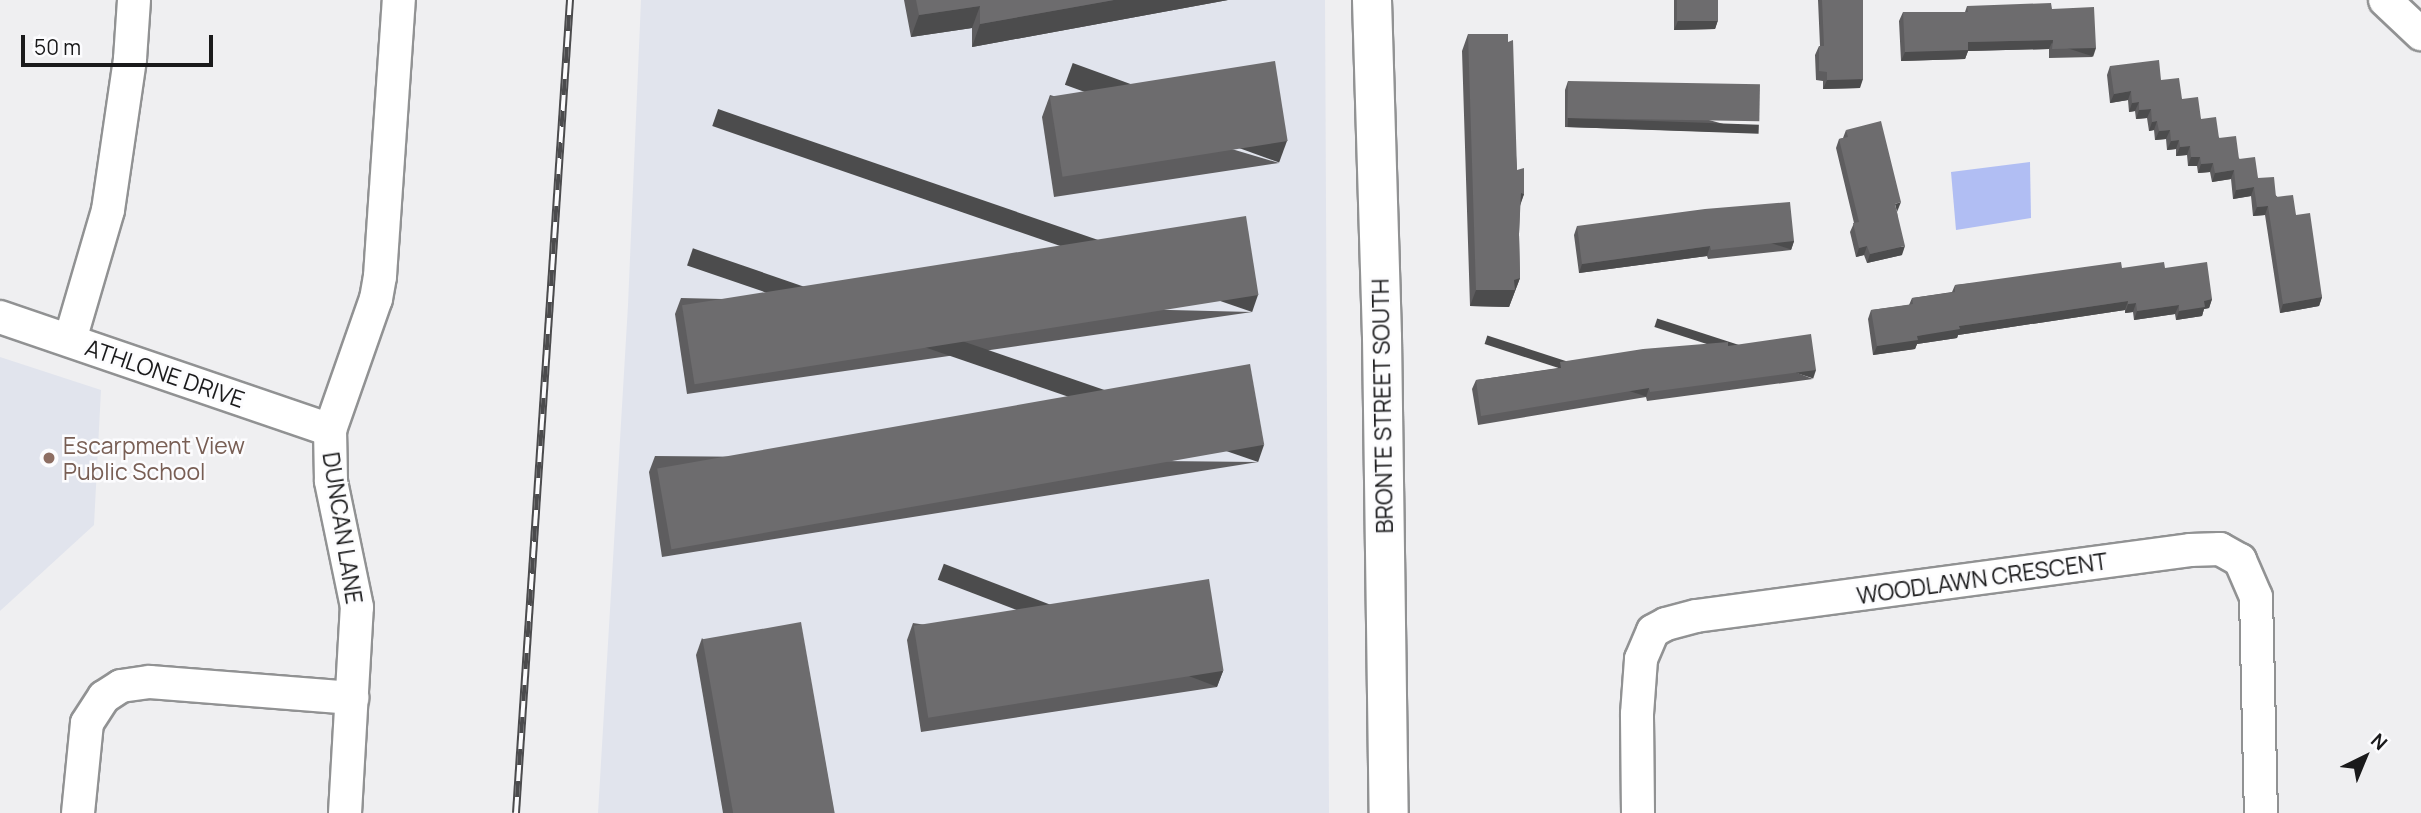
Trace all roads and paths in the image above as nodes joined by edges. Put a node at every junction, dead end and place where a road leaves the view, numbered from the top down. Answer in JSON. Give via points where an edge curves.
{"nodes":[{"id":1,"x":134,"y":0,"type":"edge"},
{"id":2,"x":399,"y":0,"type":"edge"},
{"id":3,"x":1372,"y":0,"type":"edge"},
{"id":4,"x":2385,"y":0,"type":"edge"},
{"id":5,"x":2421,"y":34,"type":"edge"},
{"id":6,"x":0,"y":317,"type":"edge"},
{"id":7,"x":70,"y":340,"type":"junction"},
{"id":8,"x":330,"y":430,"type":"junction"},
{"id":9,"x":352,"y":698,"type":"junction"},
{"id":10,"x":78,"y":813,"type":"edge"},
{"id":11,"x":345,"y":813,"type":"edge"},
{"id":12,"x":1389,"y":813,"type":"edge"},
{"id":13,"x":1638,"y":813,"type":"edge"},
{"id":14,"x":2261,"y":813,"type":"edge"}],
"edges":[{"from":1,"to":7,"type":"street","via":[[108,209]]},
{"from":2,"to":8,"type":"street","name":"DUNCAN LANE","via":[[380,276]]},
{"from":3,"to":12,"type":"main road","name":"BRONTE STREET SOUTH"},
{"from":4,"to":5,"type":"street"},
{"from":6,"to":7,"type":"street","name":"ATHLONE DRIVE"},
{"from":7,"to":8,"type":"street","name":"ATHLONE DRIVE"},
{"from":8,"to":9,"type":"street","name":"DUNCAN LANE","via":[[331,481],[357,607]]},
{"from":9,"to":10,"type":"street","via":[[150,682],[121,686],[104,697],[87,723]]},
{"from":9,"to":11,"type":"street","name":"DUNCAN LANE"},
{"from":13,"to":14,"type":"street","name":"WOODLAWN CRESCENT","via":[[1641,659],[1653,631],[1666,624],[1696,616],[2220,549],[2240,560],[2256,597]]}]}
